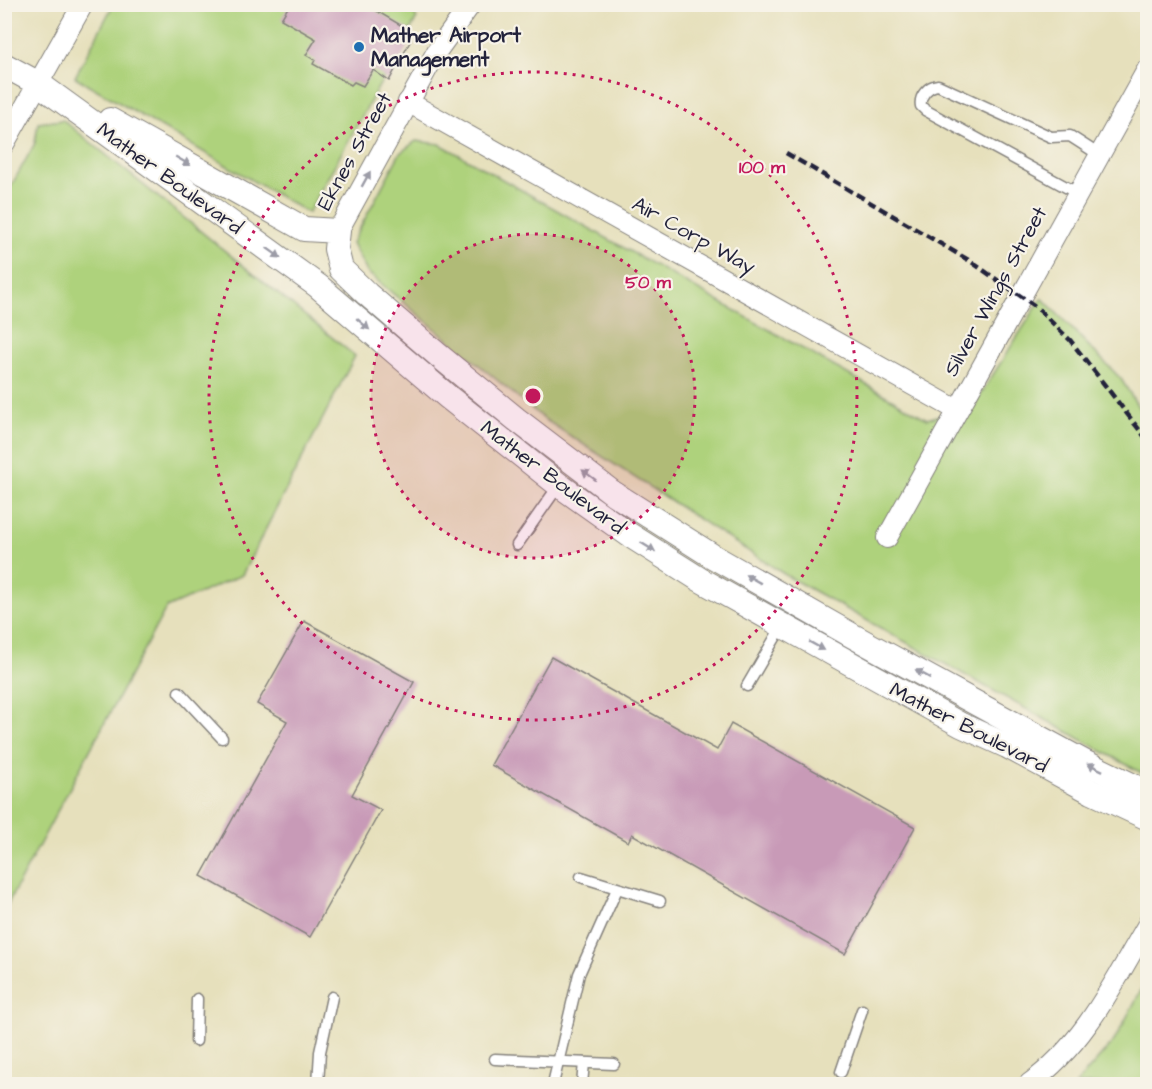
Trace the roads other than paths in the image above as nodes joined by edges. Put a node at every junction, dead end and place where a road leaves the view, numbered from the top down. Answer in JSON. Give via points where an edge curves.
{"nodes":[{"id":1,"x":83,"y":4,"type":"edge"},
{"id":2,"x":471,"y":4,"type":"edge"},
{"id":3,"x":4,"y":65,"type":"edge"},
{"id":4,"x":1148,"y":68,"type":"edge"},
{"id":5,"x":39,"y":84,"type":"junction"},
{"id":6,"x":408,"y":102,"type":"junction"},
{"id":7,"x":4,"y":144,"type":"edge"},
{"id":8,"x":1098,"y":154,"type":"junction"},
{"id":9,"x":1077,"y":193,"type":"junction"},
{"id":10,"x":338,"y":231,"type":"junction"},
{"id":11,"x":957,"y":410,"type":"junction"},
{"id":12,"x":559,"y":485,"type":"junction"},
{"id":13,"x":887,"y":538,"type":"dead end"},
{"id":14,"x":517,"y":545,"type":"dead end"},
{"id":15,"x":782,"y":626,"type":"junction"},
{"id":16,"x":747,"y":686,"type":"dead end"},
{"id":17,"x":178,"y":692,"type":"dead end"},
{"id":18,"x":222,"y":738,"type":"dead end"},
{"id":19,"x":1148,"y":793,"type":"edge"},
{"id":20,"x":1148,"y":818,"type":"edge"},
{"id":21,"x":581,"y":877,"type":"dead end"},
{"id":22,"x":617,"y":889,"type":"junction"},
{"id":23,"x":660,"y":901,"type":"dead end"},
{"id":24,"x":1148,"y":924,"type":"edge"},
{"id":25,"x":332,"y":997,"type":"dead end"},
{"id":26,"x":197,"y":999,"type":"dead end"},
{"id":27,"x":862,"y":1010,"type":"dead end"},
{"id":28,"x":196,"y":1041,"type":"dead end"},
{"id":29,"x":495,"y":1059,"type":"dead end"},
{"id":30,"x":559,"y":1062,"type":"junction"},
{"id":31,"x":584,"y":1063,"type":"junction"},
{"id":32,"x":614,"y":1064,"type":"dead end"},
{"id":33,"x":841,"y":1072,"type":"dead end"},
{"id":34,"x":318,"y":1084,"type":"edge"},
{"id":35,"x":553,"y":1084,"type":"edge"},
{"id":36,"x":582,"y":1084,"type":"edge"},
{"id":37,"x":1029,"y":1084,"type":"edge"}],
"edges":[{"from":1,"to":5,"type":"street"},
{"from":2,"to":6,"type":"street","name":"Eknes Street","via":[[437,51]]},
{"from":3,"to":5,"type":"street","name":"Mather Boulevard"},
{"from":4,"to":8,"type":"street","name":"Silver Wings Street"},
{"from":5,"to":7,"type":"street"},
{"from":5,"to":10,"type":"street","one_way":true,"via":[[133,132],[304,229]]},
{"from":5,"to":12,"type":"street","name":"Mather Boulevard","one_way":true,"via":[[318,286]]},
{"from":10,"to":6,"type":"street","name":"Eknes Street","one_way":true},
{"from":6,"to":11,"type":"street","name":"Air Corp Way"},
{"from":8,"to":9,"type":"street","name":"Silver Wings Street"},
{"from":8,"to":9,"type":"lane","via":[[1070,136],[1052,137],[938,85],[922,97],[925,110]]},
{"from":9,"to":11,"type":"street","name":"Silver Wings Street"},
{"from":19,"to":10,"type":"street","name":"Mather Boulevard","one_way":true,"via":[[843,630],[714,557],[613,493],[438,356],[367,294],[341,269],[336,249]]},
{"from":11,"to":13,"type":"street","name":"Silver Wings Street"},
{"from":12,"to":14,"type":"lane"},
{"from":12,"to":15,"type":"street","name":"Mather Boulevard","one_way":true,"via":[[699,579]]},
{"from":15,"to":16,"type":"lane"},
{"from":15,"to":20,"type":"street","name":"Mather Boulevard","one_way":true,"via":[[961,725]]},
{"from":17,"to":18,"type":"lane"},
{"from":21,"to":22,"type":"lane"},
{"from":22,"to":23,"type":"lane"},
{"from":22,"to":30,"type":"lane","via":[[579,974]]},
{"from":24,"to":37,"type":"street","via":[[1093,1019],[1070,1049]]},
{"from":25,"to":34,"type":"lane","via":[[320,1052]]},
{"from":26,"to":28,"type":"lane"},
{"from":27,"to":33,"type":"lane"},
{"from":29,"to":30,"type":"lane"},
{"from":30,"to":31,"type":"lane"},
{"from":30,"to":35,"type":"lane"},
{"from":31,"to":32,"type":"lane"},
{"from":31,"to":36,"type":"lane"}]}
